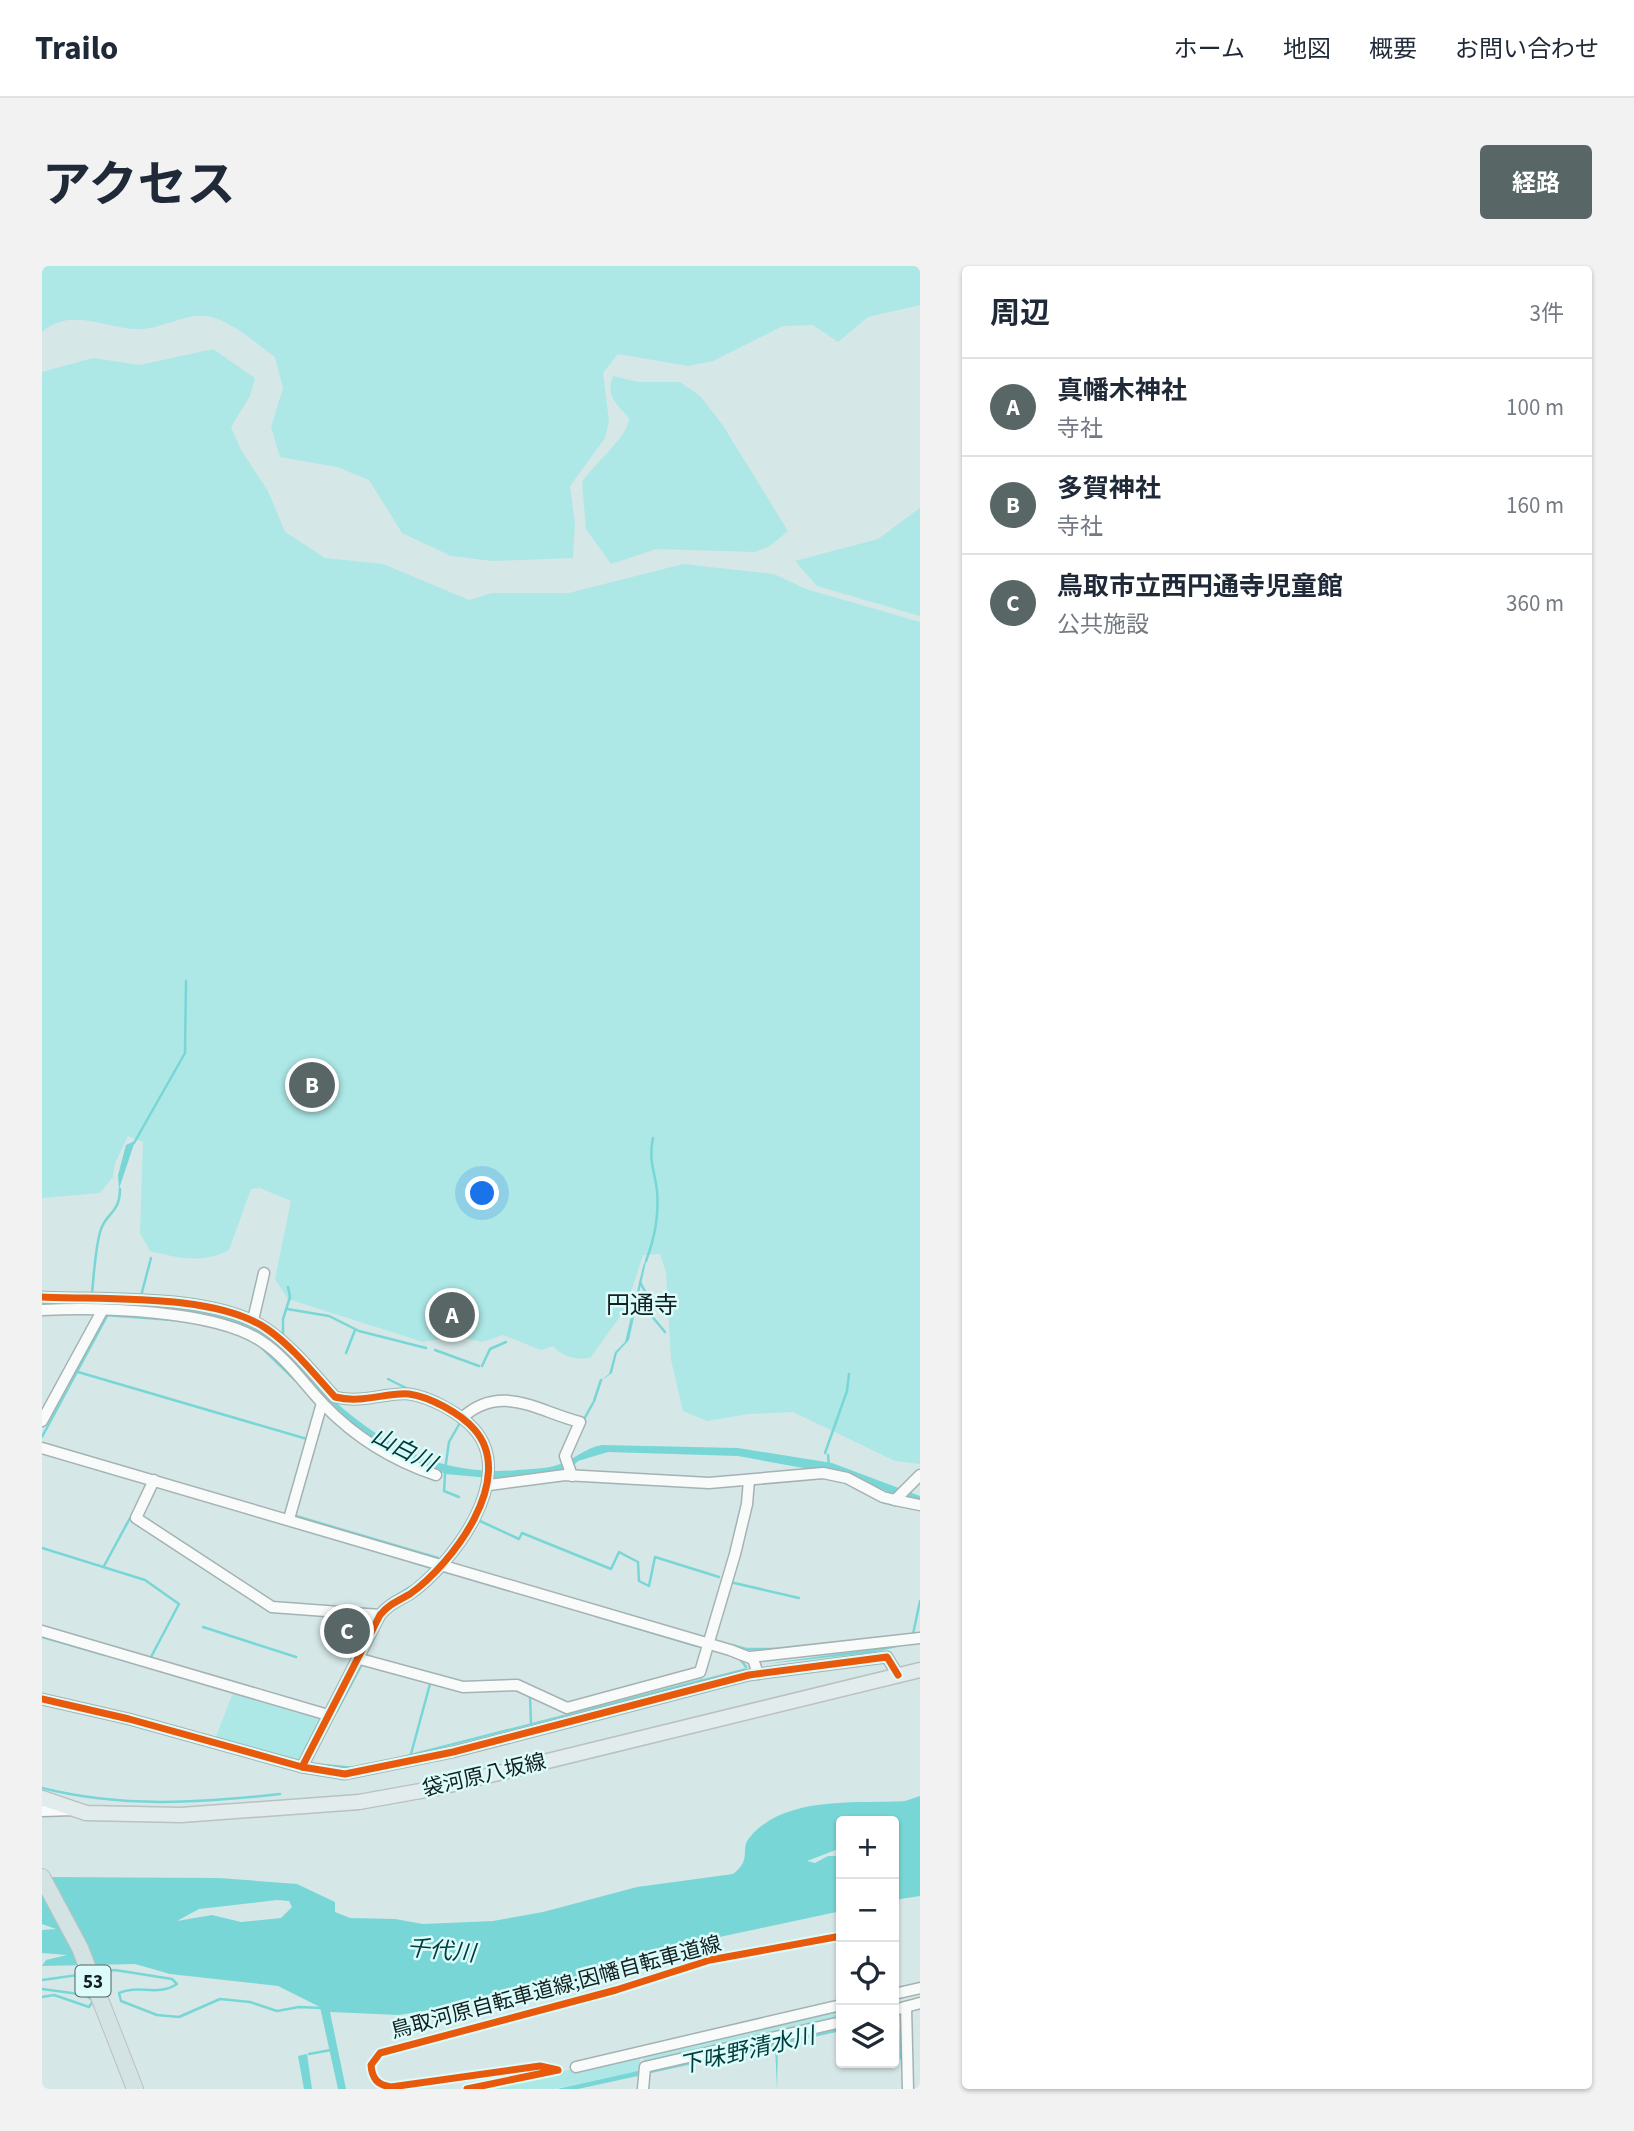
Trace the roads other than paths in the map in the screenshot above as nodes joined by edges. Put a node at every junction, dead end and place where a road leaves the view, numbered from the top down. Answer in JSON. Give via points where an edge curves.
{"nodes":[{"id":1,"x":264,"y":1273,"type":"dead end"},
{"id":2,"x":42,"y":1297,"type":"edge"},
{"id":3,"x":42,"y":1310,"type":"edge"},
{"id":4,"x":102,"y":1311,"type":"junction"},
{"id":5,"x":253,"y":1320,"type":"junction"},
{"id":6,"x":322,"y":1403,"type":"junction"},
{"id":7,"x":462,"y":1418,"type":"junction"},
{"id":8,"x":42,"y":1421,"type":"edge"},
{"id":9,"x":42,"y":1448,"type":"edge"},
{"id":10,"x":436,"y":1475,"type":"dead end"},
{"id":11,"x":920,"y":1475,"type":"edge"},
{"id":12,"x":572,"y":1476,"type":"junction"},
{"id":13,"x":490,"y":1479,"type":"junction"},
{"id":14,"x":154,"y":1480,"type":"junction"},
{"id":15,"x":749,"y":1480,"type":"junction"},
{"id":16,"x":899,"y":1495,"type":"junction"},
{"id":17,"x":920,"y":1505,"type":"edge"},
{"id":18,"x":289,"y":1518,"type":"junction"},
{"id":19,"x":441,"y":1564,"type":"junction"},
{"id":20,"x":380,"y":1615,"type":"junction"},
{"id":21,"x":42,"y":1631,"type":"edge"},
{"id":22,"x":920,"y":1638,"type":"edge"},
{"id":23,"x":708,"y":1643,"type":"junction"},
{"id":24,"x":750,"y":1657,"type":"junction"},
{"id":25,"x":360,"y":1659,"type":"junction"},
{"id":26,"x":920,"y":1670,"type":"edge"},
{"id":27,"x":758,"y":1674,"type":"junction"},
{"id":28,"x":898,"y":1675,"type":"junction"},
{"id":29,"x":42,"y":1699,"type":"edge"},
{"id":30,"x":328,"y":1715,"type":"junction"},
{"id":31,"x":302,"y":1767,"type":"junction"},
{"id":32,"x":42,"y":1798,"type":"edge"},
{"id":33,"x":73,"y":1810,"type":"junction"},
{"id":34,"x":42,"y":1811,"type":"edge"},
{"id":35,"x":42,"y":1877,"type":"edge"},
{"id":36,"x":920,"y":1988,"type":"edge"},
{"id":37,"x":899,"y":1993,"type":"edge"},
{"id":38,"x":920,"y":2004,"type":"edge"},
{"id":39,"x":836,"y":2007,"type":"edge"},
{"id":40,"x":906,"y":2007,"type":"junction"},
{"id":41,"x":899,"y":2009,"type":"edge"},
{"id":42,"x":836,"y":2023,"type":"edge"},
{"id":43,"x":908,"y":2060,"type":"junction"},
{"id":44,"x":920,"y":2060,"type":"edge"},
{"id":45,"x":576,"y":2067,"type":"dead end"},
{"id":46,"x":135,"y":2089,"type":"edge"},
{"id":47,"x":643,"y":2089,"type":"edge"},
{"id":48,"x":908,"y":2089,"type":"edge"}],
"edges":[{"from":1,"to":5,"type":"street"},
{"from":2,"to":5,"type":"street","via":[[160,1301]]},
{"from":3,"to":4,"type":"street"},
{"from":4,"to":6,"type":"street","via":[[195,1319],[238,1329],[271,1349]]},
{"from":4,"to":8,"type":"street"},
{"from":5,"to":7,"type":"street","via":[[288,1346],[335,1397],[374,1400],[409,1394]]},
{"from":6,"to":10,"type":"street","via":[[376,1447]]},
{"from":6,"to":18,"type":"street"},
{"from":7,"to":12,"type":"street","via":[[475,1407],[517,1399],[580,1422],[565,1456]]},
{"from":7,"to":13,"type":"street","via":[[483,1439]]},
{"from":9,"to":14,"type":"street"},
{"from":11,"to":16,"type":"street"},
{"from":12,"to":13,"type":"street"},
{"from":12,"to":15,"type":"street","via":[[709,1483]]},
{"from":13,"to":19,"type":"street","via":[[463,1536]]},
{"from":14,"to":18,"type":"street"},
{"from":14,"to":20,"type":"street","via":[[136,1518],[253,1597],[280,1609]]},
{"from":15,"to":16,"type":"street","via":[[833,1474]]},
{"from":15,"to":23,"type":"street","via":[[735,1554]]},
{"from":16,"to":17,"type":"street"},
{"from":18,"to":19,"type":"street"},
{"from":19,"to":20,"type":"street"},
{"from":19,"to":23,"type":"street"},
{"from":20,"to":25,"type":"street"},
{"from":21,"to":30,"type":"street"},
{"from":22,"to":24,"type":"street"},
{"from":23,"to":24,"type":"street"},
{"from":23,"to":25,"type":"street","via":[[700,1671],[567,1708],[517,1685],[463,1687]]},
{"from":24,"to":27,"type":"street"},
{"from":25,"to":30,"type":"street"},
{"from":26,"to":28,"type":"main road","name":"袋河原八坂線"},
{"from":27,"to":28,"type":"street","via":[[887,1657]]},
{"from":27,"to":31,"type":"street","via":[[365,1772],[345,1774]]},
{"from":28,"to":33,"type":"main road","name":"袋河原八坂線","via":[[437,1788],[359,1802],[181,1815],[113,1816]]},
{"from":29,"to":31,"type":"street"},
{"from":30,"to":31,"type":"street"},
{"from":32,"to":33,"type":"main road","name":"袋河原八坂線"},
{"from":33,"to":34,"type":"street"},
{"from":35,"to":46,"type":"highway","number":"53","via":[[80,1948]]},
{"from":36,"to":37,"type":"street"},
{"from":38,"to":40,"type":"street"},
{"from":39,"to":45,"type":"street"},
{"from":40,"to":41,"type":"street"},
{"from":40,"to":43,"type":"street"},
{"from":42,"to":47,"type":"street","via":[[645,2067]]},
{"from":43,"to":44,"type":"street"},
{"from":43,"to":48,"type":"street"}]}
